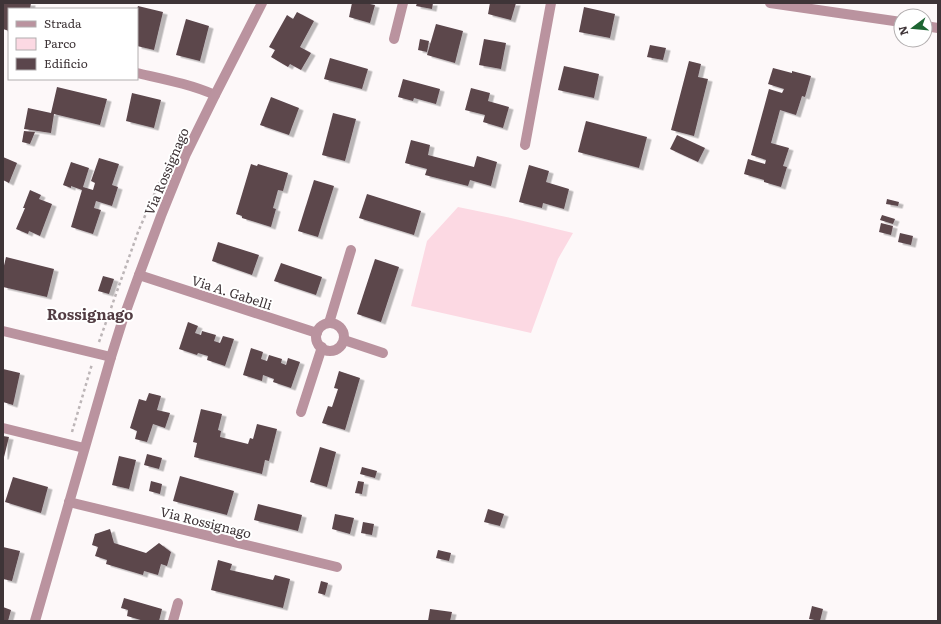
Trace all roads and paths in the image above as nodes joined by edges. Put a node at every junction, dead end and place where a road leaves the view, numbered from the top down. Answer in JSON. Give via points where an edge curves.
{"nodes":[{"id":1,"x":262,"y":3,"type":"edge"},
{"id":2,"x":403,"y":3,"type":"edge"},
{"id":3,"x":551,"y":3,"type":"edge"},
{"id":4,"x":770,"y":3,"type":"edge"},
{"id":5,"x":808,"y":6,"type":"edge"},
{"id":6,"x":893,"y":21,"type":"edge"},
{"id":7,"x":394,"y":39,"type":"dead end"},
{"id":8,"x":138,"y":73,"type":"edge"},
{"id":9,"x":215,"y":95,"type":"junction"},
{"id":10,"x":525,"y":145,"type":"dead end"},
{"id":11,"x":351,"y":250,"type":"dead end"},
{"id":12,"x":139,"y":275,"type":"junction"},
{"id":13,"x":329,"y":323,"type":"junction"},
{"id":14,"x":3,"y":331,"type":"edge"},
{"id":15,"x":317,"y":333,"type":"junction"},
{"id":16,"x":344,"y":340,"type":"junction"},
{"id":17,"x":322,"y":347,"type":"junction"},
{"id":18,"x":383,"y":353,"type":"dead end"},
{"id":19,"x":111,"y":357,"type":"junction"},
{"id":20,"x":301,"y":412,"type":"dead end"},
{"id":21,"x":3,"y":428,"type":"edge"},
{"id":22,"x":84,"y":448,"type":"junction"},
{"id":23,"x":69,"y":502,"type":"junction"},
{"id":24,"x":337,"y":567,"type":"dead end"},
{"id":25,"x":178,"y":602,"type":"dead end"},
{"id":26,"x":35,"y":621,"type":"edge"},
{"id":27,"x":173,"y":621,"type":"edge"}],
"edges":[{"from":1,"to":9,"type":"street","name":"Via Rossignago"},
{"from":2,"to":7,"type":"street"},
{"from":3,"to":10,"type":"street"},
{"from":4,"to":5,"type":"street"},
{"from":5,"to":6,"type":"street"},
{"from":8,"to":9,"type":"street"},
{"from":9,"to":12,"type":"street","name":"Via Rossignago","via":[[186,154]]},
{"from":11,"to":13,"type":"street"},
{"from":12,"to":15,"type":"street","name":"Via A. Gabelli"},
{"from":12,"to":19,"type":"street","name":"Via Rossignago"},
{"from":13,"to":15,"type":"street","via":[[319,328]]},
{"from":13,"to":16,"type":"street","via":[[339,326]]},
{"from":14,"to":19,"type":"street"},
{"from":15,"to":17,"type":"street","via":[[316,338]]},
{"from":16,"to":17,"type":"street","via":[[337,349],[326,350]]},
{"from":16,"to":18,"type":"street"},
{"from":17,"to":20,"type":"street"},
{"from":19,"to":22,"type":"street","name":"Via Rossignago"},
{"from":21,"to":22,"type":"street"},
{"from":22,"to":23,"type":"street","name":"Via Rossignago"},
{"from":23,"to":24,"type":"street","name":"Via Rossignago"},
{"from":23,"to":26,"type":"street","name":"Via Rossignago"},
{"from":25,"to":27,"type":"street"}]}
